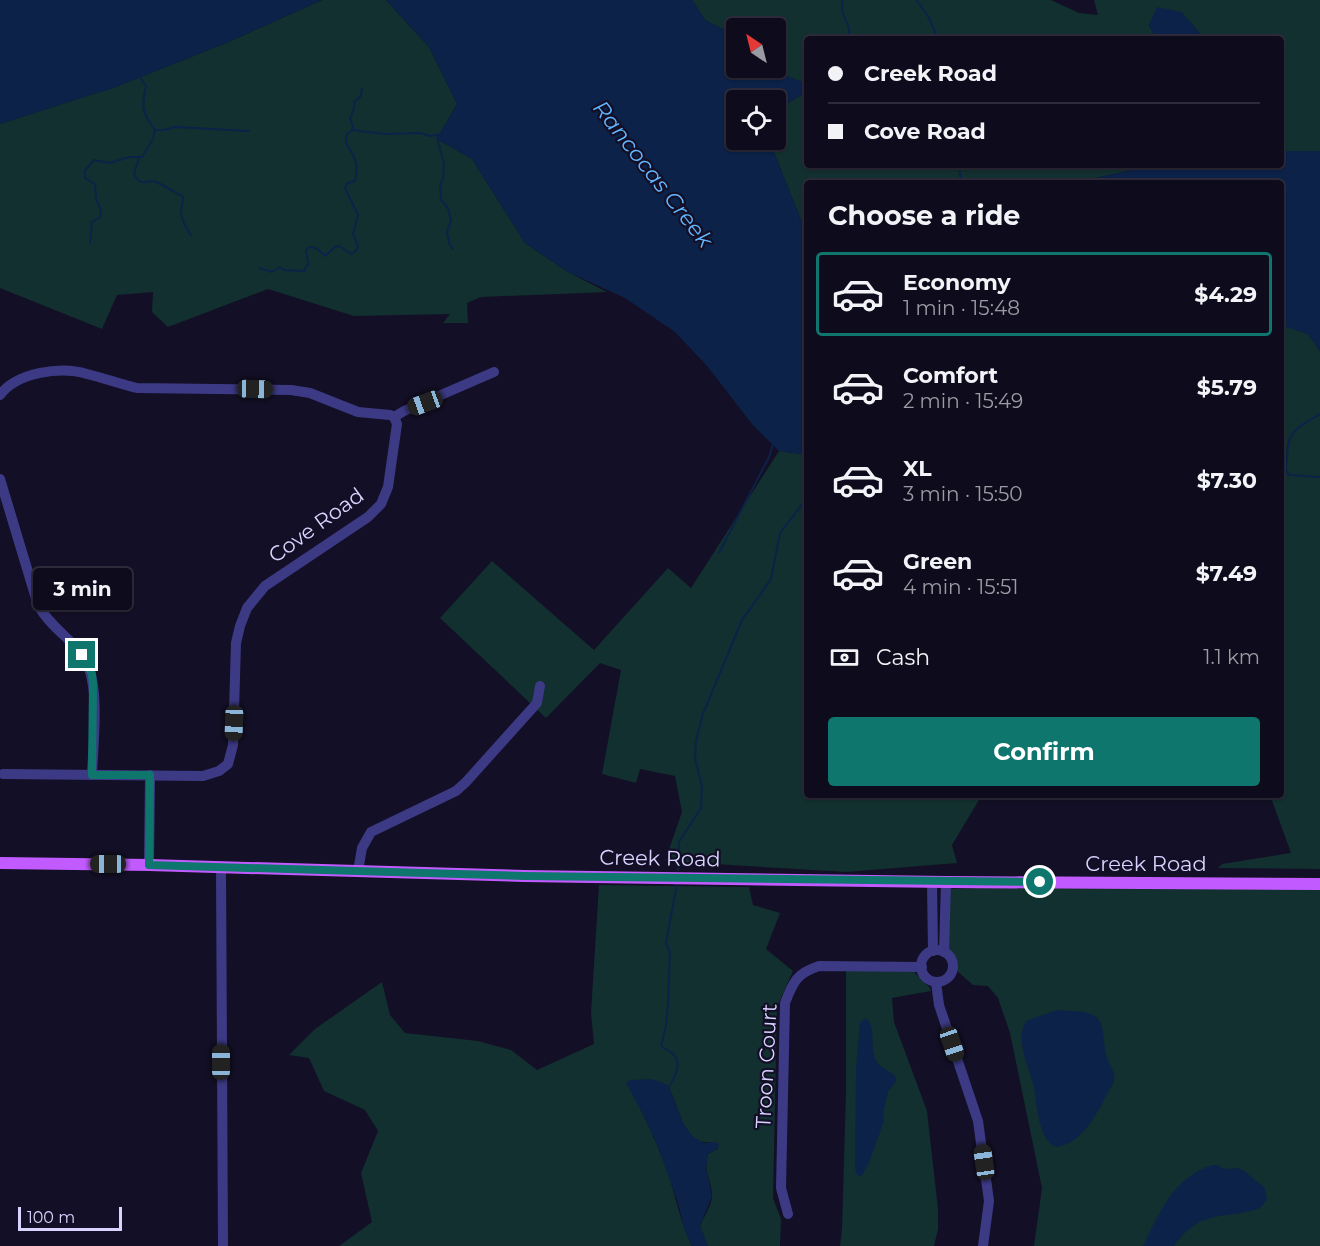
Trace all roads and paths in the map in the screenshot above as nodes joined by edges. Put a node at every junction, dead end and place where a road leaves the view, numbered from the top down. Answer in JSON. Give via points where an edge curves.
{"nodes":[{"id":1,"x":494,"y":372,"type":"dead end"},
{"id":2,"x":0,"y":395,"type":"edge"},
{"id":3,"x":394,"y":417,"type":"junction"},
{"id":4,"x":0,"y":479,"type":"edge"},
{"id":5,"x":540,"y":686,"type":"dead end"},
{"id":6,"x":3,"y":774,"type":"dead end"},
{"id":7,"x":92,"y":775,"type":"junction"},
{"id":8,"x":150,"y":775,"type":"junction"},
{"id":9,"x":0,"y":863,"type":"edge"},
{"id":10,"x":149,"y":865,"type":"junction"},
{"id":11,"x":220,"y":867,"type":"junction"},
{"id":12,"x":358,"y":871,"type":"junction"},
{"id":13,"x":932,"y":882,"type":"junction"},
{"id":14,"x":946,"y":882,"type":"junction"},
{"id":15,"x":1320,"y":884,"type":"edge"},
{"id":16,"x":939,"y":951,"type":"junction"},
{"id":17,"x":921,"y":967,"type":"junction"},
{"id":18,"x":936,"y":982,"type":"junction"},
{"id":19,"x":788,"y":1214,"type":"dead end"},
{"id":20,"x":223,"y":1246,"type":"edge"},
{"id":21,"x":983,"y":1246,"type":"edge"}],
"edges":[{"from":1,"to":3,"type":"street"},
{"from":2,"to":3,"type":"street","via":[[14,381],[30,375],[78,372],[137,387],[291,390],[310,393],[358,412]]},
{"from":3,"to":8,"type":"street","name":"Cove Road","via":[[397,430],[388,487],[381,504],[368,517],[265,586],[247,608],[236,644],[233,746],[228,764],[202,776]]},
{"from":4,"to":7,"type":"street","via":[[38,605],[82,655],[92,674]]},
{"from":5,"to":12,"type":"street","via":[[537,703],[456,791],[371,831],[362,848]]},
{"from":6,"to":7,"type":"street","name":"Cove Road"},
{"from":7,"to":8,"type":"street","name":"Cove Road"},
{"from":8,"to":10,"type":"street"},
{"from":9,"to":10,"type":"main road","name":"Creek Road"},
{"from":10,"to":11,"type":"main road","name":"Creek Road"},
{"from":11,"to":12,"type":"main road","name":"Creek Road"},
{"from":11,"to":20,"type":"street"},
{"from":12,"to":13,"type":"main road","name":"Creek Road"},
{"from":13,"to":14,"type":"main road","name":"Creek Road"},
{"from":13,"to":16,"type":"street"},
{"from":14,"to":15,"type":"main road","name":"Creek Road"},
{"from":14,"to":16,"type":"street"},
{"from":16,"to":17,"type":"street","via":[[924,958]]},
{"from":16,"to":18,"type":"street","via":[[951,959],[953,969],[947,979]]},
{"from":17,"to":18,"type":"street","via":[[925,977]]},
{"from":17,"to":19,"type":"street","name":"Troon Court","via":[[819,966],[807,969],[792,983],[785,1003],[781,1178]]},
{"from":18,"to":21,"type":"street","via":[[939,1005],[978,1121],[989,1201]]}]}
